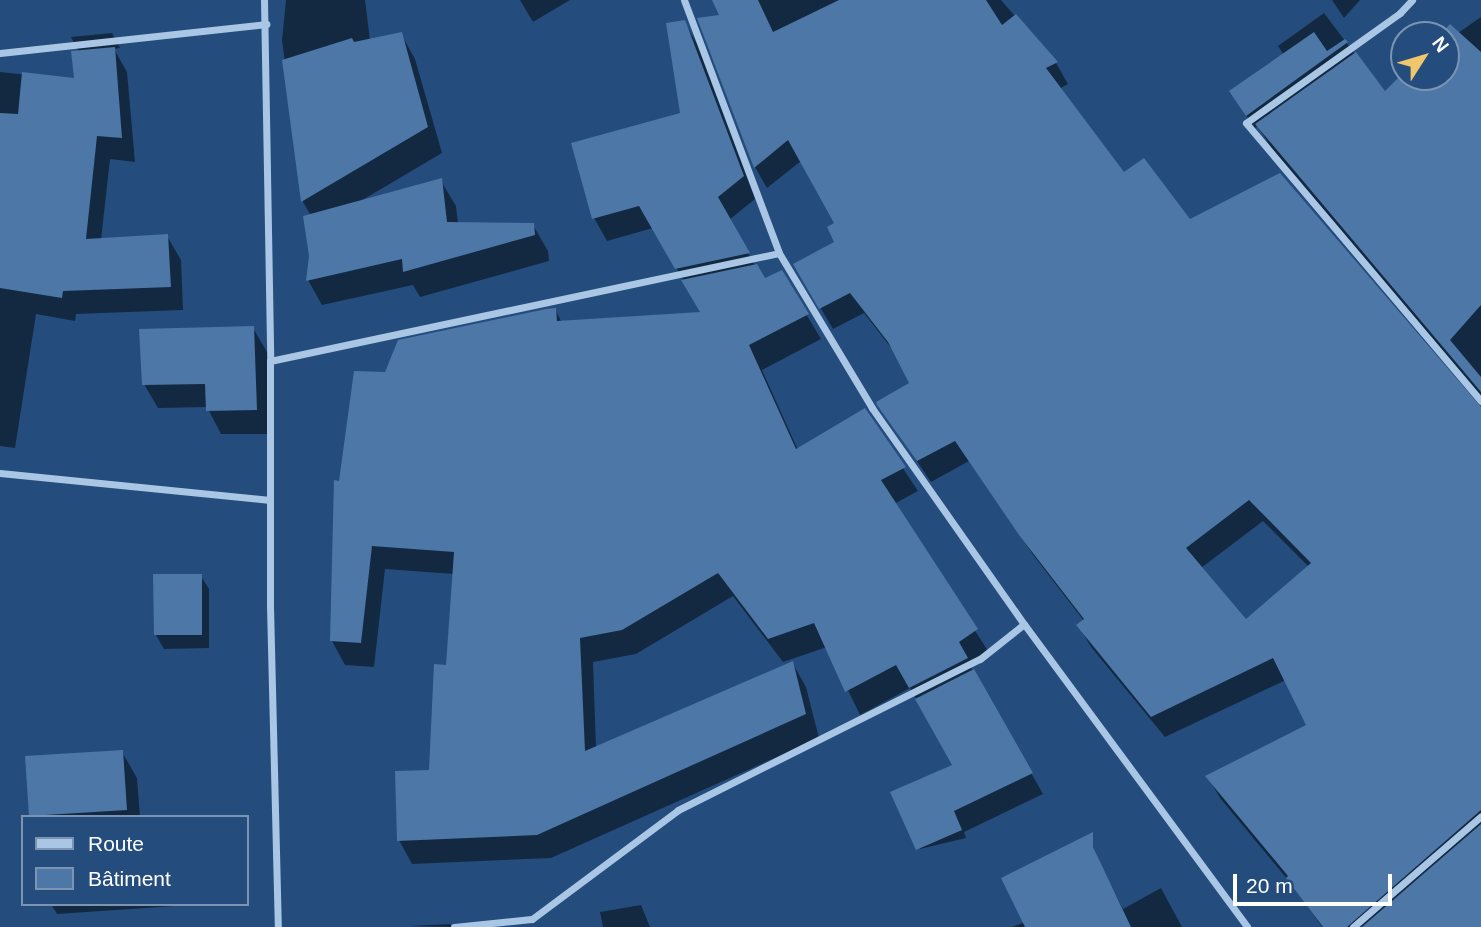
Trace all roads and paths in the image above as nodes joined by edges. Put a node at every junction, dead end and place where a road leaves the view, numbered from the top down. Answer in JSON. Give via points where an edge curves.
{"nodes":[{"id":1,"x":264,"y":0,"type":"edge"},
{"id":2,"x":684,"y":0,"type":"edge"},
{"id":3,"x":1412,"y":0,"type":"edge"},
{"id":4,"x":266,"y":24,"type":"junction"},
{"id":5,"x":0,"y":53,"type":"edge"},
{"id":6,"x":779,"y":253,"type":"junction"},
{"id":7,"x":270,"y":361,"type":"junction"},
{"id":8,"x":1481,"y":401,"type":"edge"},
{"id":9,"x":0,"y":473,"type":"edge"},
{"id":10,"x":270,"y":500,"type":"junction"},
{"id":11,"x":1024,"y":624,"type":"junction"},
{"id":12,"x":1481,"y":816,"type":"edge"},
{"id":13,"x":278,"y":927,"type":"edge"},
{"id":14,"x":454,"y":927,"type":"edge"},
{"id":15,"x":1247,"y":927,"type":"edge"},
{"id":16,"x":1353,"y":927,"type":"edge"}],
"edges":[{"from":1,"to":4,"type":"street"},
{"from":2,"to":6,"type":"street"},
{"from":3,"to":8,"type":"street","via":[[1401,13],[1246,122]]},
{"from":4,"to":5,"type":"street"},
{"from":4,"to":7,"type":"street"},
{"from":6,"to":7,"type":"street"},
{"from":6,"to":11,"type":"street","via":[[872,408]]},
{"from":7,"to":10,"type":"street"},
{"from":9,"to":10,"type":"street"},
{"from":10,"to":13,"type":"street"},
{"from":11,"to":14,"type":"street","via":[[980,659],[678,810],[532,919]]},
{"from":11,"to":15,"type":"street"},
{"from":12,"to":16,"type":"street"}]}
